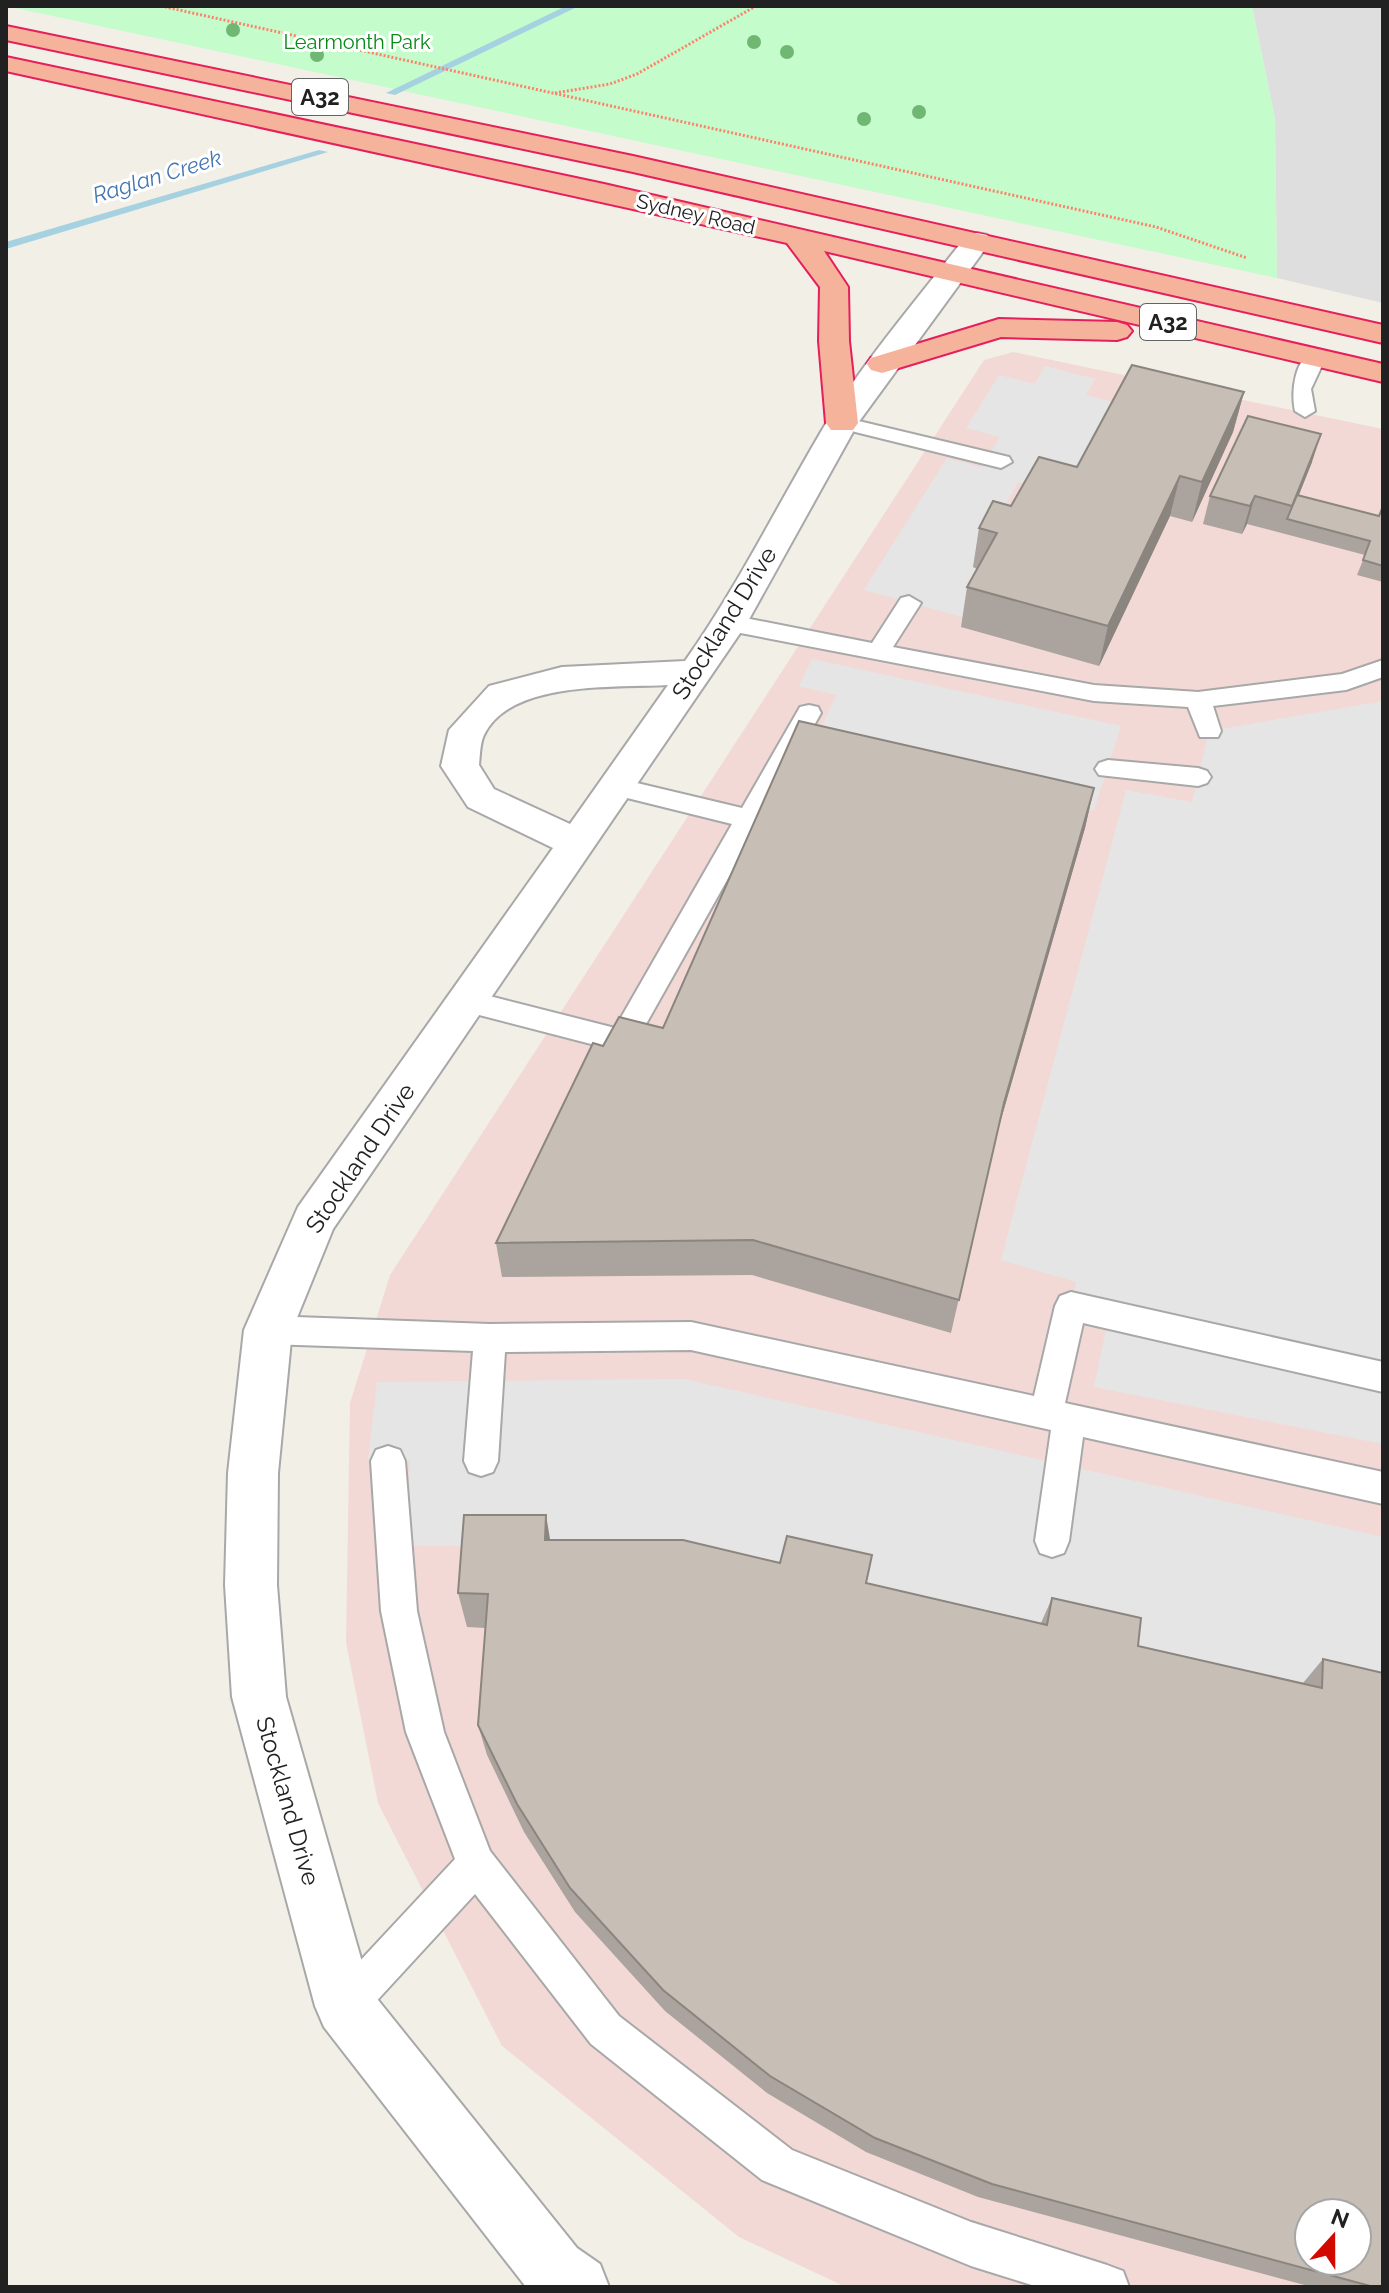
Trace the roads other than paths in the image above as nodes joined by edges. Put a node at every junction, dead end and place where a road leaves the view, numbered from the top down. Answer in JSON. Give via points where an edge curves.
{"nodes":[{"id":1,"x":6,"y":33,"type":"edge"},
{"id":2,"x":6,"y":64,"type":"edge"},
{"id":3,"x":797,"y":237,"type":"junction"},
{"id":4,"x":965,"y":257,"type":"junction"},
{"id":5,"x":1383,"y":334,"type":"edge"},
{"id":6,"x":1247,"y":340,"type":"junction"},
{"id":7,"x":1316,"y":357,"type":"junction"},
{"id":8,"x":882,"y":364,"type":"junction"},
{"id":9,"x":1383,"y":373,"type":"edge"},
{"id":10,"x":1305,"y":411,"type":"dead end"},
{"id":11,"x":842,"y":423,"type":"junction"},
{"id":12,"x":1001,"y":462,"type":"dead end"},
{"id":13,"x":909,"y":603,"type":"dead end"},
{"id":14,"x":730,"y":623,"type":"junction"},
{"id":15,"x":877,"y":653,"type":"junction"},
{"id":16,"x":1383,"y":668,"type":"edge"},
{"id":17,"x":696,"y":672,"type":"junction"},
{"id":18,"x":1198,"y":700,"type":"junction"},
{"id":19,"x":809,"y":713,"type":"dead end"},
{"id":20,"x":1209,"y":731,"type":"dead end"},
{"id":21,"x":1108,"y":769,"type":"dead end"},
{"id":22,"x":1198,"y":777,"type":"dead end"},
{"id":23,"x":616,"y":787,"type":"junction"},
{"id":24,"x":748,"y":819,"type":"junction"},
{"id":25,"x":577,"y":843,"type":"junction"},
{"id":26,"x":466,"y":1001,"type":"junction"},
{"id":27,"x":268,"y":1330,"type":"junction"},
{"id":28,"x":490,"y":1338,"type":"junction"},
{"id":29,"x":1383,"y":1377,"type":"edge"},
{"id":30,"x":1057,"y":1416,"type":"junction"},
{"id":31,"x":388,"y":1461,"type":"dead end"},
{"id":32,"x":481,"y":1461,"type":"dead end"},
{"id":33,"x":1383,"y":1488,"type":"edge"},
{"id":34,"x":1052,"y":1541,"type":"dead end"},
{"id":35,"x":476,"y":1864,"type":"junction"},
{"id":36,"x":345,"y":2006,"type":"junction"},
{"id":37,"x":577,"y":2287,"type":"edge"},
{"id":38,"x":1107,"y":2287,"type":"edge"}],
"edges":[{"from":1,"to":4,"type":"highway","name":"Sydney Road","number":"A32","via":[[633,164]]},
{"from":2,"to":3,"type":"highway","name":"Sydney Road","number":"A32"},
{"from":3,"to":4,"type":"highway","name":"Sydney Road","number":"A32"},
{"from":3,"to":11,"type":"highway","via":[[834,287]]},
{"from":4,"to":5,"type":"highway","name":"Sydney Road","number":"A32"},
{"from":4,"to":6,"type":"highway","name":"Sydney Road","number":"A32"},
{"from":4,"to":8,"type":"street","name":"Stockland Drive"},
{"from":6,"to":7,"type":"highway","name":"Sydney Road","number":"A32"},
{"from":6,"to":8,"type":"highway","via":[[999,328]]},
{"from":7,"to":9,"type":"highway","name":"Sydney Road","number":"A32"},
{"from":7,"to":10,"type":"lane","via":[[1301,389]]},
{"from":8,"to":11,"type":"street","name":"Stockland Drive"},
{"from":11,"to":12,"type":"lane"},
{"from":11,"to":14,"type":"street","name":"Stockland Drive"},
{"from":13,"to":15,"type":"lane"},
{"from":14,"to":15,"type":"lane"},
{"from":14,"to":17,"type":"street","name":"Stockland Drive"},
{"from":15,"to":18,"type":"lane","via":[[1094,693]]},
{"from":16,"to":18,"type":"lane","via":[[1346,682]]},
{"from":17,"to":23,"type":"street","name":"Stockland Drive"},
{"from":17,"to":25,"type":"street","via":[[562,679],[502,694],[467,730],[460,766],[481,798]]},
{"from":18,"to":20,"type":"lane"},
{"from":19,"to":24,"type":"lane"},
{"from":21,"to":22,"type":"lane"},
{"from":23,"to":24,"type":"lane"},
{"from":23,"to":25,"type":"street","name":"Stockland Drive"},
{"from":24,"to":26,"type":"lane","via":[[622,1041]]},
{"from":25,"to":26,"type":"street","name":"Stockland Drive"},
{"from":26,"to":27,"type":"street","name":"Stockland Drive","via":[[314,1220]]},
{"from":27,"to":28,"type":"lane"},
{"from":27,"to":36,"type":"street","name":"Stockland Drive","via":[[253,1473],[251,1585],[259,1697]]},
{"from":28,"to":30,"type":"lane","via":[[691,1336]]},
{"from":28,"to":32,"type":"lane"},
{"from":29,"to":30,"type":"lane","via":[[1071,1306]]},
{"from":30,"to":33,"type":"lane"},
{"from":30,"to":34,"type":"lane"},
{"from":31,"to":35,"type":"lane","via":[[399,1611],[425,1732]]},
{"from":35,"to":36,"type":"lane"},
{"from":35,"to":38,"type":"lane","via":[[605,2030],[777,2165],[971,2244]]},
{"from":36,"to":37,"type":"street","name":"Stockland Drive","via":[[554,2271]]}]}
